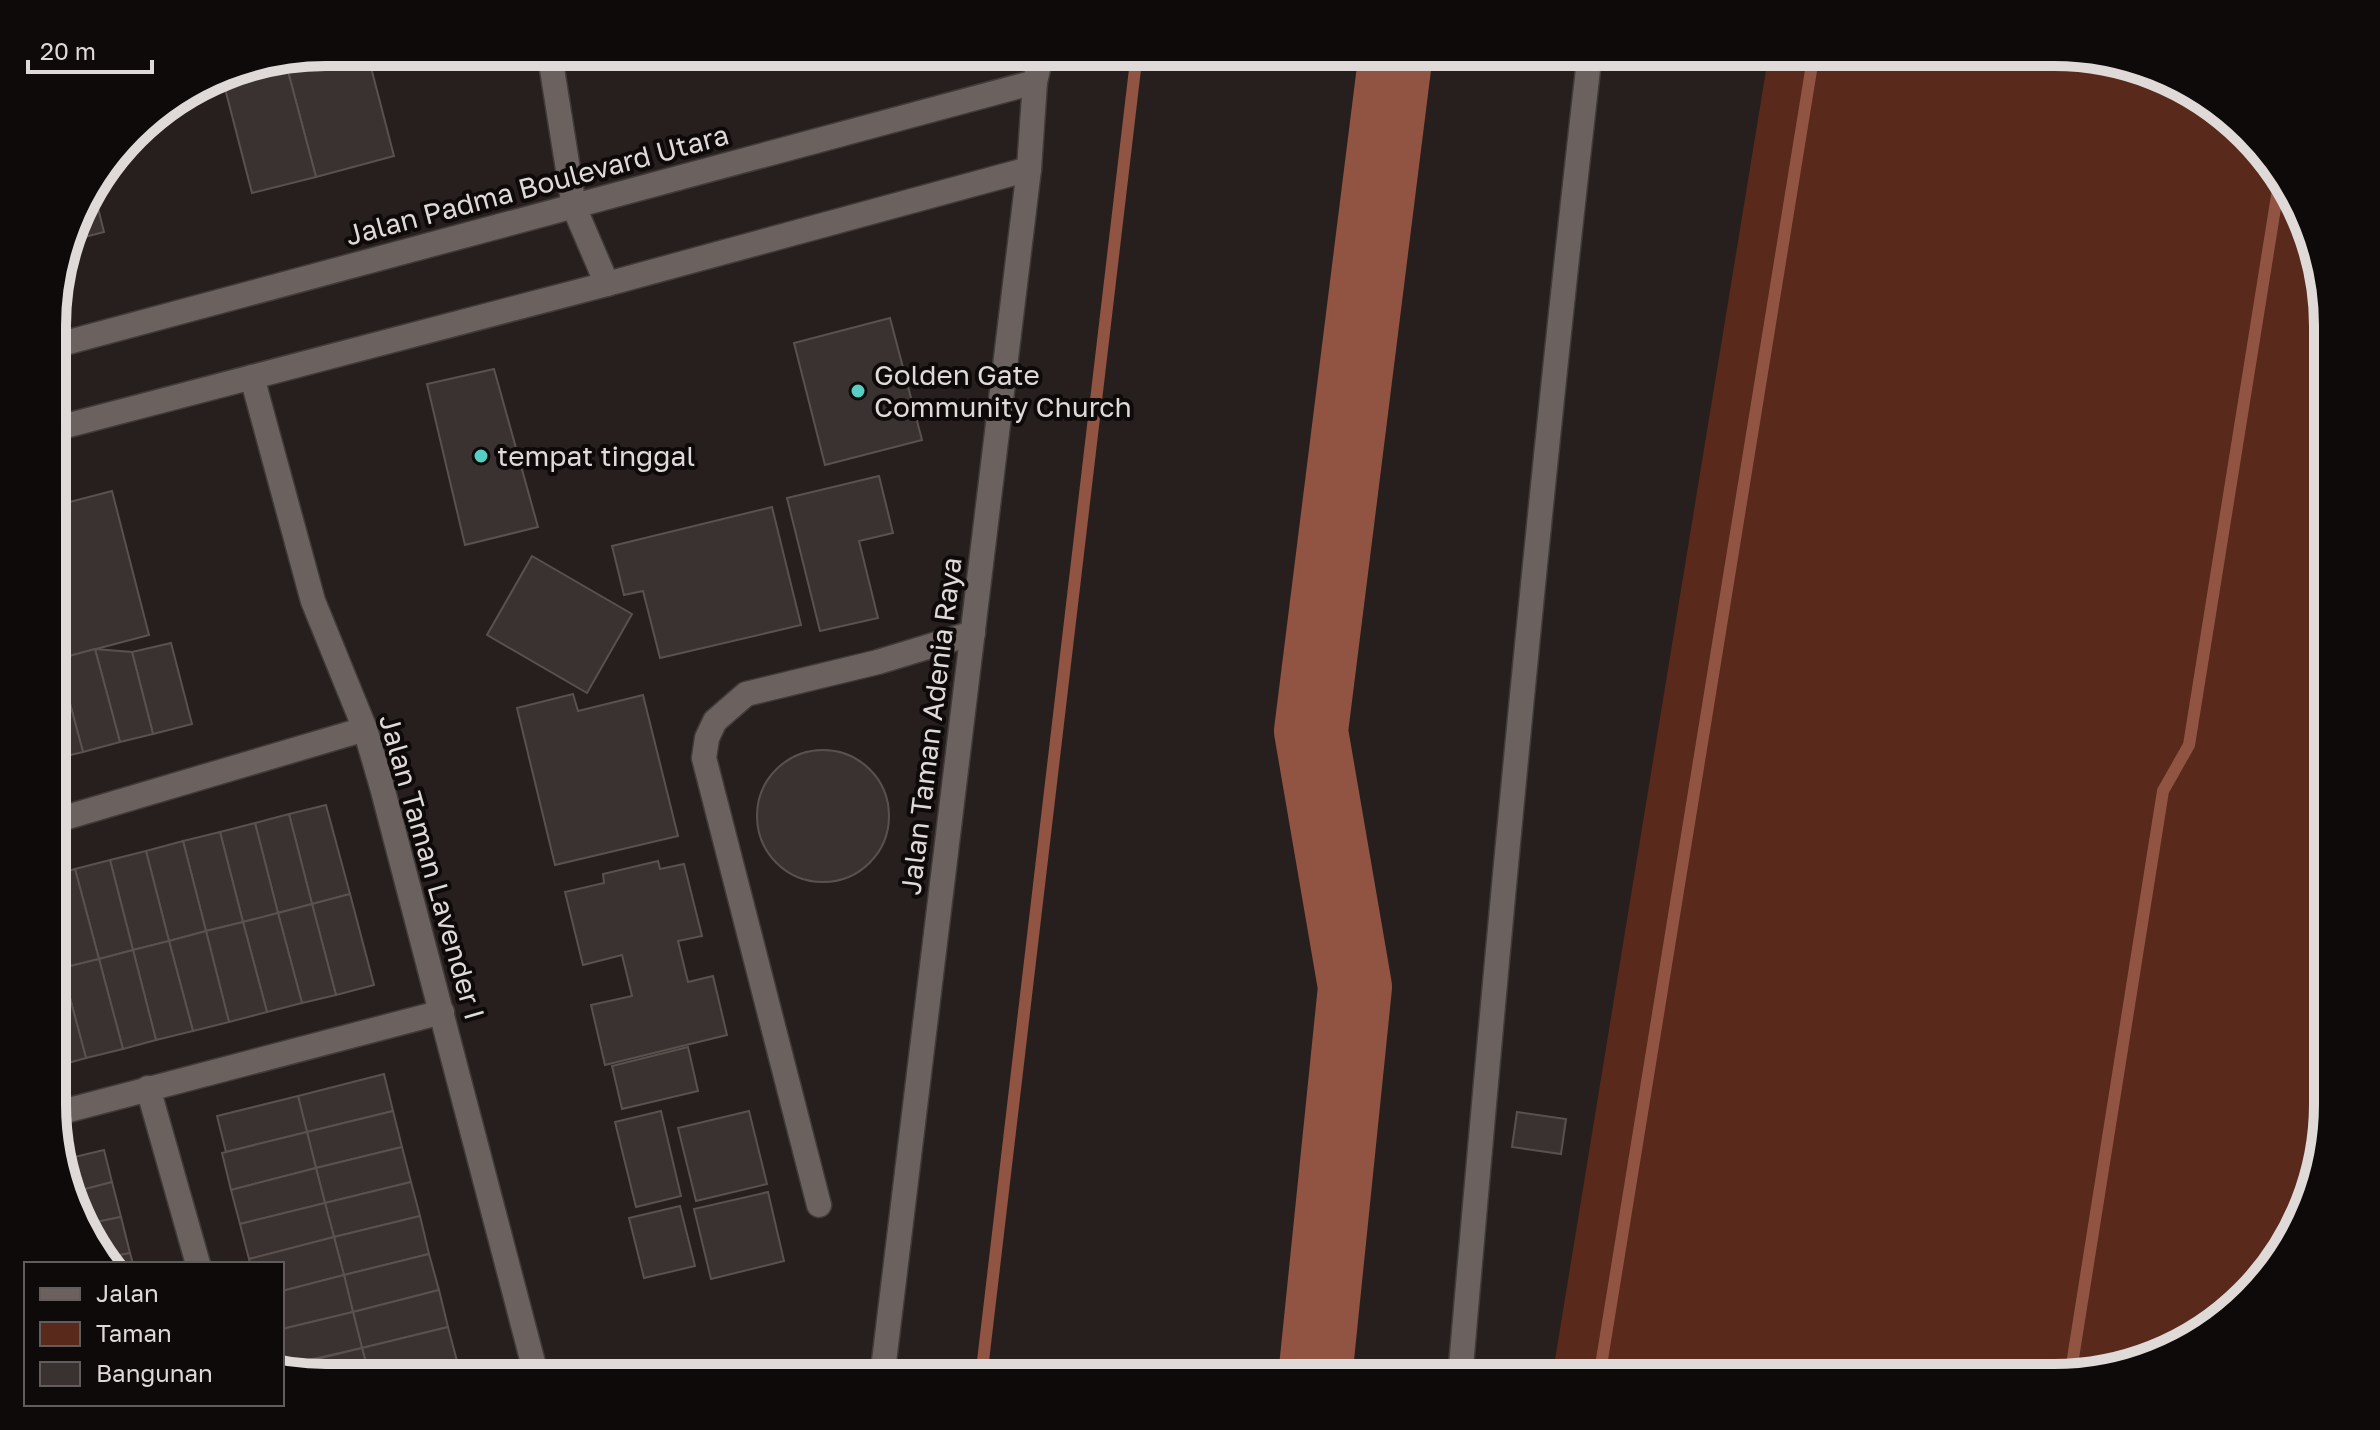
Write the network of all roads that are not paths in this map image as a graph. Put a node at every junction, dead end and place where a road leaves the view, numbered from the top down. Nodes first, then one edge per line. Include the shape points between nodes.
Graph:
1 (551, 66) edge
2 (1039, 66) edge
3 (1588, 66) edge
4 (1035, 82) junction
5 (1029, 169) junction
6 (574, 207) junction
7 (607, 284) junction
8 (66, 343) edge
9 (252, 377) junction
10 (66, 426) edge
11 (973, 633) junction
12 (365, 729) junction
13 (66, 817) edge
14 (442, 1012) junction
15 (148, 1088) junction
16 (66, 1111) edge
17 (819, 1205) dead end
18 (197, 1262) edge
19 (1461, 1363) edge
20 (533, 1364) edge
21 (884, 1364) edge

1 - 6 street
2 - 4 street, Jalan Taman Adenia Raya
3 - 19 street
4 - 5 street, Jalan Taman Adenia Raya
4 - 6 street, Jalan Padma Boulevard Utara
5 - 7 street
5 - 11 street, Jalan Taman Adenia Raya
6 - 7 street
6 - 8 street, Jalan Padma Boulevard Utara
7 - 9 street
9 - 10 street
9 - 12 street, Jalan Taman Lavender I via 313,601
11 - 17 street via 746,694 715,721 707,738 704,758
11 - 21 street, Jalan Taman Adenia Raya
12 - 13 street
12 - 14 street, Jalan Taman Lavender I
14 - 15 street
14 - 20 street, Jalan Taman Lavender I
15 - 16 street
15 - 18 street

